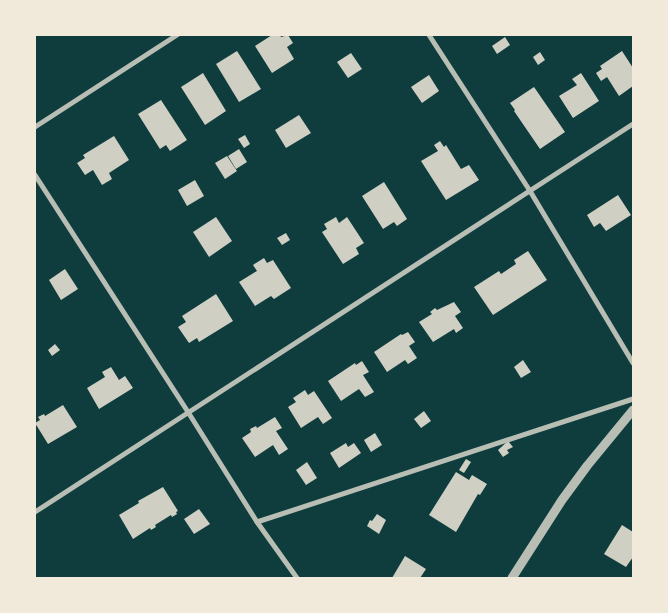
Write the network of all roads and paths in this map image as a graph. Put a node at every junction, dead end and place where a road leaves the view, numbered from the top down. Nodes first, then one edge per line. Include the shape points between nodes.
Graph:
1 (177, 35) edge
2 (429, 35) edge
3 (633, 124) edge
4 (35, 127) edge
5 (35, 175) edge
6 (530, 191) junction
7 (633, 363) edge
8 (633, 400) edge
9 (633, 410) edge
10 (188, 412) junction
11 (35, 512) edge
12 (257, 522) junction
13 (297, 578) edge
14 (512, 578) edge

1 - 4 street
2 - 6 street
3 - 6 street
5 - 10 street
6 - 7 street
6 - 10 street
8 - 12 street
9 - 14 street via 562,500
10 - 11 street
10 - 12 street
12 - 13 street

